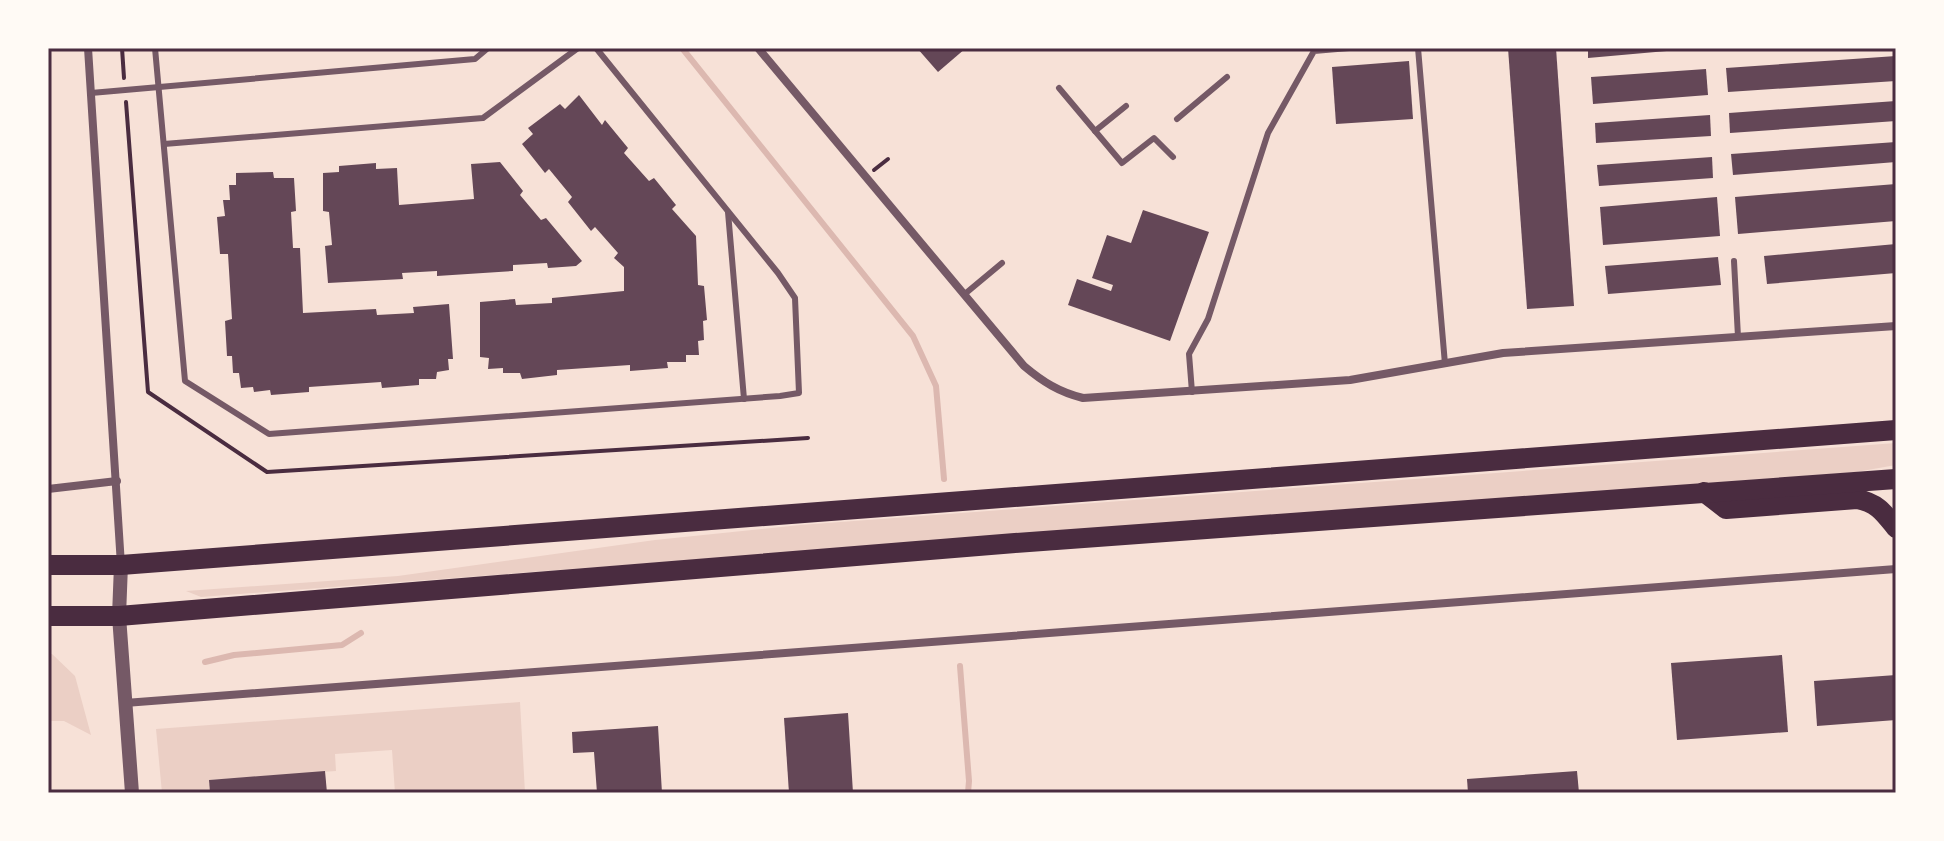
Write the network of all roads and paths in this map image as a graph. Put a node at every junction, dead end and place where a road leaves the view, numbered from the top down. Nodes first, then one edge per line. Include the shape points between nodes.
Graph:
1 (88, 48) edge
2 (122, 48) edge
3 (155, 48) edge
4 (488, 48) edge
5 (578, 48) edge
6 (596, 48) edge
7 (758, 48) edge
8 (1349, 48) edge
9 (1418, 48) edge
10 (1227, 77) dead end
11 (158, 86) junction
12 (1059, 88) dead end
13 (125, 89) junction
14 (91, 93) junction
15 (1126, 106) dead end
16 (1177, 119) dead end
17 (1095, 131) junction
18 (164, 144) junction
19 (1173, 157) dead end
20 (728, 212) junction
21 (1734, 261) dead end
22 (1002, 263) dead end
23 (966, 293) junction
24 (1896, 326) edge
25 (1738, 337) junction
26 (1445, 364) junction
27 (1192, 392) junction
28 (744, 399) junction
29 (1892, 427) edge
30 (808, 438) dead end
31 (1896, 479) edge
32 (117, 481) junction
33 (48, 489) edge
34 (1704, 492) junction
35 (1896, 528) edge
36 (48, 565) edge
37 (121, 565) junction
38 (1896, 569) edge
39 (48, 616) edge
40 (119, 616) junction
41 (125, 703) junction
42 (132, 793) edge

1 - 14 street
2 - 13 path
3 - 11 lane
4 - 11 lane via 475,59
5 - 18 lane via 483,118
6 - 20 lane
7 - 23 street
8 - 27 lane via 1314,51 1268,133 1208,319 1189,354
9 - 26 lane
10 - 16 lane
11 - 13 lane
11 - 18 lane
12 - 17 lane
13 - 14 lane
13 - 30 path via 148,392 267,472
14 - 32 street
15 - 17 lane
17 - 19 lane via 1122,163 1154,138
18 - 28 lane via 185,381 269,434
20 - 28 lane
20 - 28 lane via 795,298 799,393
21 - 25 lane
22 - 23 lane
23 - 27 street via 1024,366 1066,393 1104,398
24 - 25 street
25 - 26 street via 1503,353
26 - 27 street via 1350,380
29 - 37 highway
31 - 34 highway
32 - 33 street
32 - 37 street
34 - 35 highway via 1726,509 1857,499 1883,510
34 - 40 highway
36 - 37 highway
37 - 40 street
38 - 41 street
39 - 40 highway
40 - 41 street
41 - 42 street

